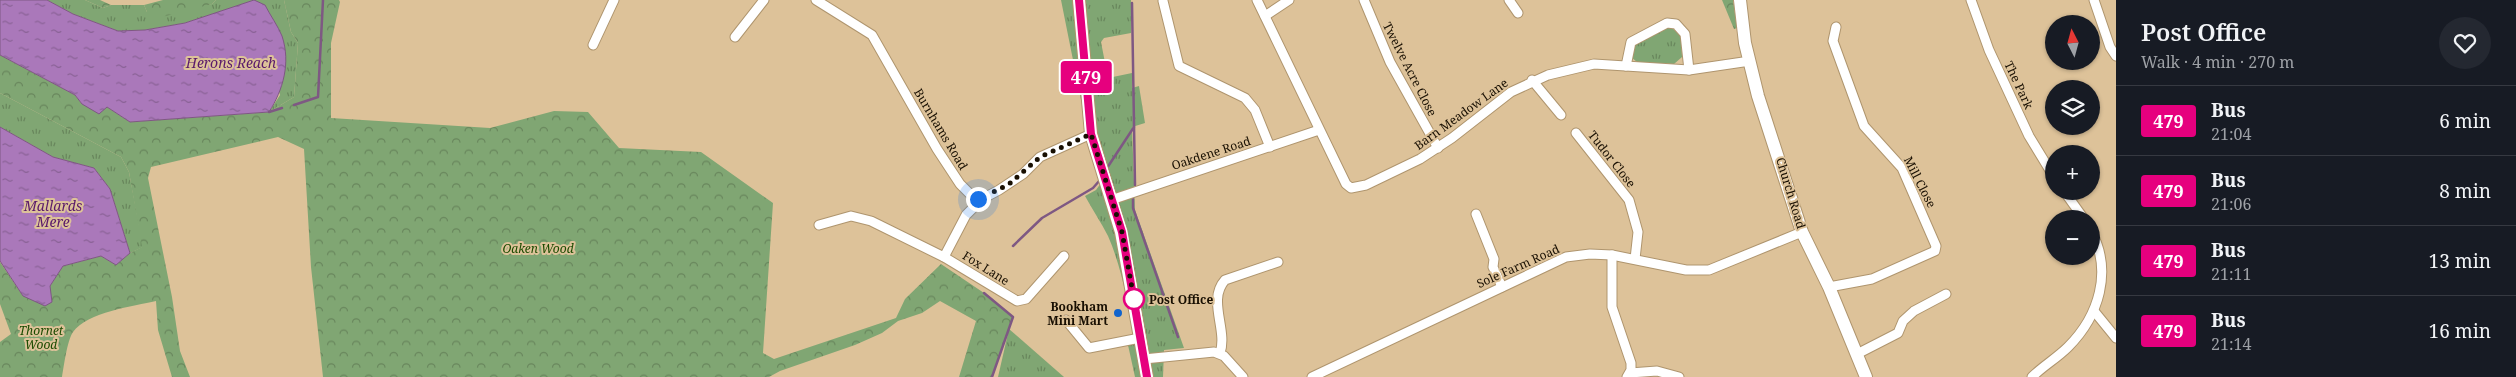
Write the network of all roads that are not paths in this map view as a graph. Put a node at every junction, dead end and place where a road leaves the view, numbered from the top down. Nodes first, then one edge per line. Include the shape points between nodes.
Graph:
1 (614, 0) edge
2 (764, 0) edge
3 (816, 0) edge
4 (1080, 0) edge
5 (1257, 0) edge
6 (1289, 0) edge
7 (1364, 0) edge
8 (1509, 0) edge
9 (1740, 0) edge
10 (1970, 0) edge
11 (2094, 0) edge
12 (1163, 1) edge
13 (1518, 13) dead end
14 (1265, 16) junction
15 (1836, 27) dead end
16 (735, 37) dead end
17 (593, 45) dead end
18 (2116, 56) edge
19 (1750, 61) junction
20 (1626, 66) junction
21 (1689, 70) junction
22 (1532, 80) junction
23 (1561, 115) dead end
24 (1319, 130) junction
25 (1576, 133) dead end
26 (1091, 134) junction
27 (1270, 147) junction
28 (1438, 148) junction
29 (2045, 163) edge
30 (982, 199) junction
31 (1111, 200) junction
32 (1476, 214) dead end
33 (819, 225) dead end
34 (1802, 232) junction
35 (1612, 255) junction
36 (2100, 255) edge
37 (1064, 256) dead end
38 (944, 257) junction
39 (1635, 259) junction
40 (1278, 262) dead end
41 (1502, 287) junction
42 (1829, 287) junction
43 (1946, 294) dead end
44 (2094, 311) junction
45 (1066, 320) dead end
46 (1140, 338) junction
47 (2116, 338) edge
48 (1220, 354) junction
49 (1857, 354) junction
50 (1144, 358) junction
51 (1629, 375) edge
52 (1147, 377) edge
53 (1243, 377) edge
54 (1312, 377) edge
55 (1679, 377) edge
56 (1866, 377) edge
57 (2032, 377) edge

1 - 17 street
2 - 16 street
3 - 30 street, Burnhams Road via 872,35 960,184 971,197
4 - 26 street
5 - 14 street
6 - 14 street
7 - 28 street, Twelve Acre Close via 1390,62
8 - 13 street
9 - 19 street, Church Road
10 - 29 street, The Park via 1989,50
11 - 18 street via 2105,36
12 - 27 street via 1179,66 1245,98 1255,110
14 - 24 street
15 - 42 street, Mill Close via 1833,41 1864,126 1902,168 1936,246 1935,251 1872,278
19 - 21 street, Barn Meadow Lane
19 - 34 street, Church Road via 1758,96
20 - 21 street, Barn Meadow Lane
20 - 21 street via 1631,42 1666,24 1676,24 1685,34
20 - 22 street, Barn Meadow Lane via 1594,64
22 - 23 street
22 - 28 street, Barn Meadow Lane via 1491,106
24 - 27 street, Oakdene Road
24 - 28 street, Barn Meadow Lane via 1351,188 1402,169
25 - 39 street, Tudor Close via 1629,200 1638,232
26 - 30 street via 1040,157 1008,185
26 - 31 street
27 - 31 street, Oakdene Road
30 - 38 street, Fox Lane via 966,215
31 - 46 street via 1122,232
32 - 41 street
33 - 38 street via 851,216 871,221
34 - 39 street, Sole Farm Road via 1709,270 1686,270
34 - 42 street, Church Road
35 - 39 street, Sole Farm Road
35 - 41 street, Sole Farm Road via 1566,257
35 - 51 street via 1612,307 1631,363
36 - 44 street via 2100,291
37 - 38 street, Fox Lane via 1026,299 1016,302
40 - 48 street via 1225,280 1220,286 1217,297 1223,344
41 - 54 street, Sole Farm Road
42 - 49 street, Church Road
43 - 49 street via 1914,311 1903,321 1898,333
44 - 47 street
44 - 57 street via 2069,345
45 - 46 street via 1089,348
46 - 50 street
48 - 50 street via 1199,352
48 - 53 street
49 - 56 street, Church Road
50 - 52 street
51 - 55 street via 1657,371

